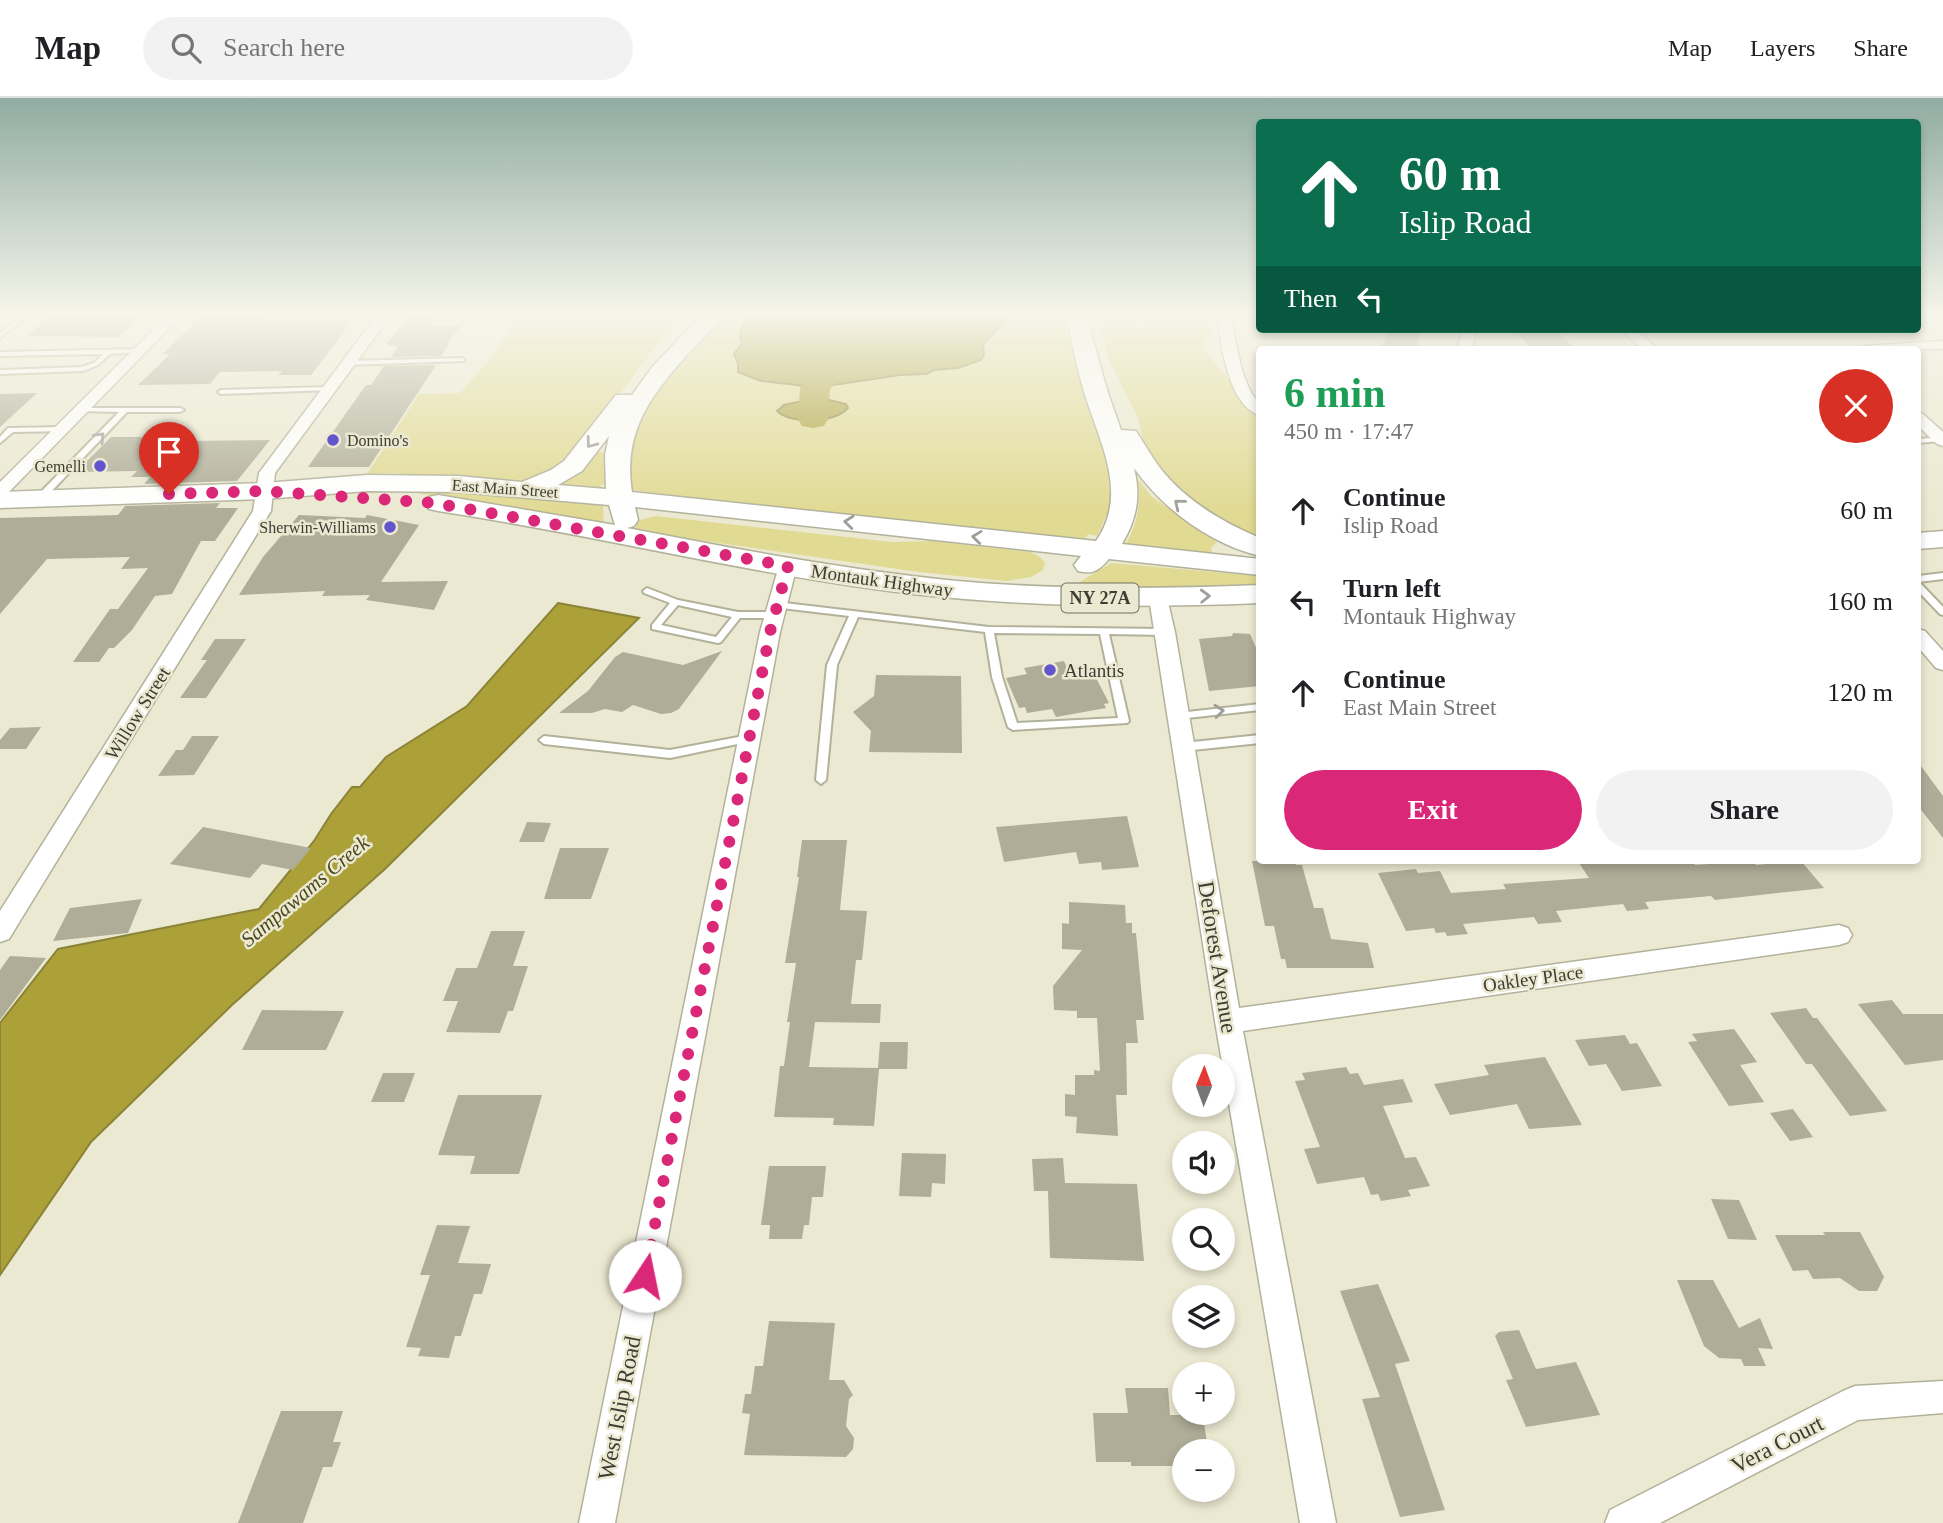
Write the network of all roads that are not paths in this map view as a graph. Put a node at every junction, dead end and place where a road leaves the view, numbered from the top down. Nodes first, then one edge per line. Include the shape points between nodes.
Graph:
1 (111, 382) edge
2 (334, 382) edge
3 (639, 382) edge
4 (656, 382) edge
5 (1094, 382) edge
6 (1100, 382) edge
7 (1239, 382) edge
8 (329, 389) junction
9 (221, 392) dead end
10 (1256, 407) edge
11 (83, 410) junction
12 (125, 410) junction
13 (180, 410) dead end
14 (1921, 420) edge
15 (64, 429) junction
16 (1942, 440) edge
17 (0, 441) edge
18 (1921, 441) edge
19 (528, 489) junction
20 (0, 491) edge
21 (264, 491) junction
22 (40, 498) junction
23 (620, 498) junction
24 (0, 500) edge
25 (466, 507) joint
26 (630, 537) junction
27 (1943, 539) edge
28 (1921, 541) edge
29 (1037, 544) junction
30 (1256, 546) edge
31 (1102, 552) junction
32 (788, 566) junction
33 (1256, 567) edge
34 (1943, 576) edge
35 (1921, 579) edge
36 (1026, 585) junction
37 (941, 589) junction
38 (1921, 589) edge
39 (647, 591) dead end
40 (1256, 594) edge
41 (1158, 598) junction
42 (676, 602) junction
43 (775, 610) junction
44 (1943, 612) edge
45 (855, 614) junction
46 (738, 615) junction
47 (989, 631) junction
48 (1104, 632) junction
49 (1166, 632) junction
50 (1256, 707) edge
51 (1178, 716) junction
52 (748, 739) junction
53 (1256, 739) edge
54 (544, 740) dead end
55 (1184, 747) junction
56 (821, 780) dead end
57 (0, 932) edge
58 (1839, 935) dead end
59 (1228, 1021) junction
60 (1941, 1396) dead end
61 (597, 1523) edge
62 (1318, 1523) edge
63 (1623, 1523) edge

1 - 11 street
2 - 8 street, Willow Street
3 -> 19 main road via 573,466
4 - 23 main road via 625,426 618,457
5 - 31 main road via 1124,468 1127,491 1123,513
30 -> 6 main road via 1202,520 1158,485 1129,441
7 - 10 street via 1247,401
8 - 9 lane
8 - 21 street, Willow Street via 267,473
11 - 12 lane
11 - 15 street
12 - 13 lane
22 -> 12 lane
14 - 16 street
15 - 17 lane via 11,430
15 - 20 street
16 - 18 lane
19 - 21 main road, East Main Street / NY 27A via 389,483
19 - 23 main road, East Main Street / NY 27A
21 - 22 main road, East Main Street / NY 27A
21 - 25 main road, East Main Street / NY 27A
21 - 57 street, Willow Street via 262,511
22 - 24 main road, East Main Street / NY 27A
23 - 26 main road
29 -> 23 main road, NY 27A
25 - 26 main road, Montauk Highway / NY 27A
26 - 32 main road, Montauk Highway / NY 27A
27 - 28 main road
29 - 31 main road, NY 27A
29 - 36 main road via 1049,558 1050,567
31 - 33 main road, NY 27A
31 - 36 main road via 1073,575
32 - 37 main road, Montauk Highway / NY 27A
32 - 43 street, West Islip Road
34 - 35 lane
36 - 37 main road
37 - 41 main road, Montauk Highway / NY 27A
38 - 44 lane
39 - 42 lane
41 -> 40 main road, Montauk Highway / NY 27A
41 - 49 street, Deforest Avenue
42 - 46 lane
42 - 46 lane via 655,627 718,640
43 - 45 lane
43 - 46 lane
43 - 52 street, West Islip Road
45 - 47 lane
45 - 56 lane via 832,665
47 - 48 lane
47 - 48 lane via 1013,727 1124,721
48 - 49 lane
49 - 51 street, Deforest Avenue
51 -> 50 lane
51 - 55 street, Deforest Avenue
52 - 54 lane via 670,754
52 - 61 street, West Islip Road
53 - 55 lane
55 - 59 street, Deforest Avenue
58 - 59 street, Oakley Place
59 - 62 street, Deforest Avenue
60 - 63 street, Vera Court via 1855,1403

